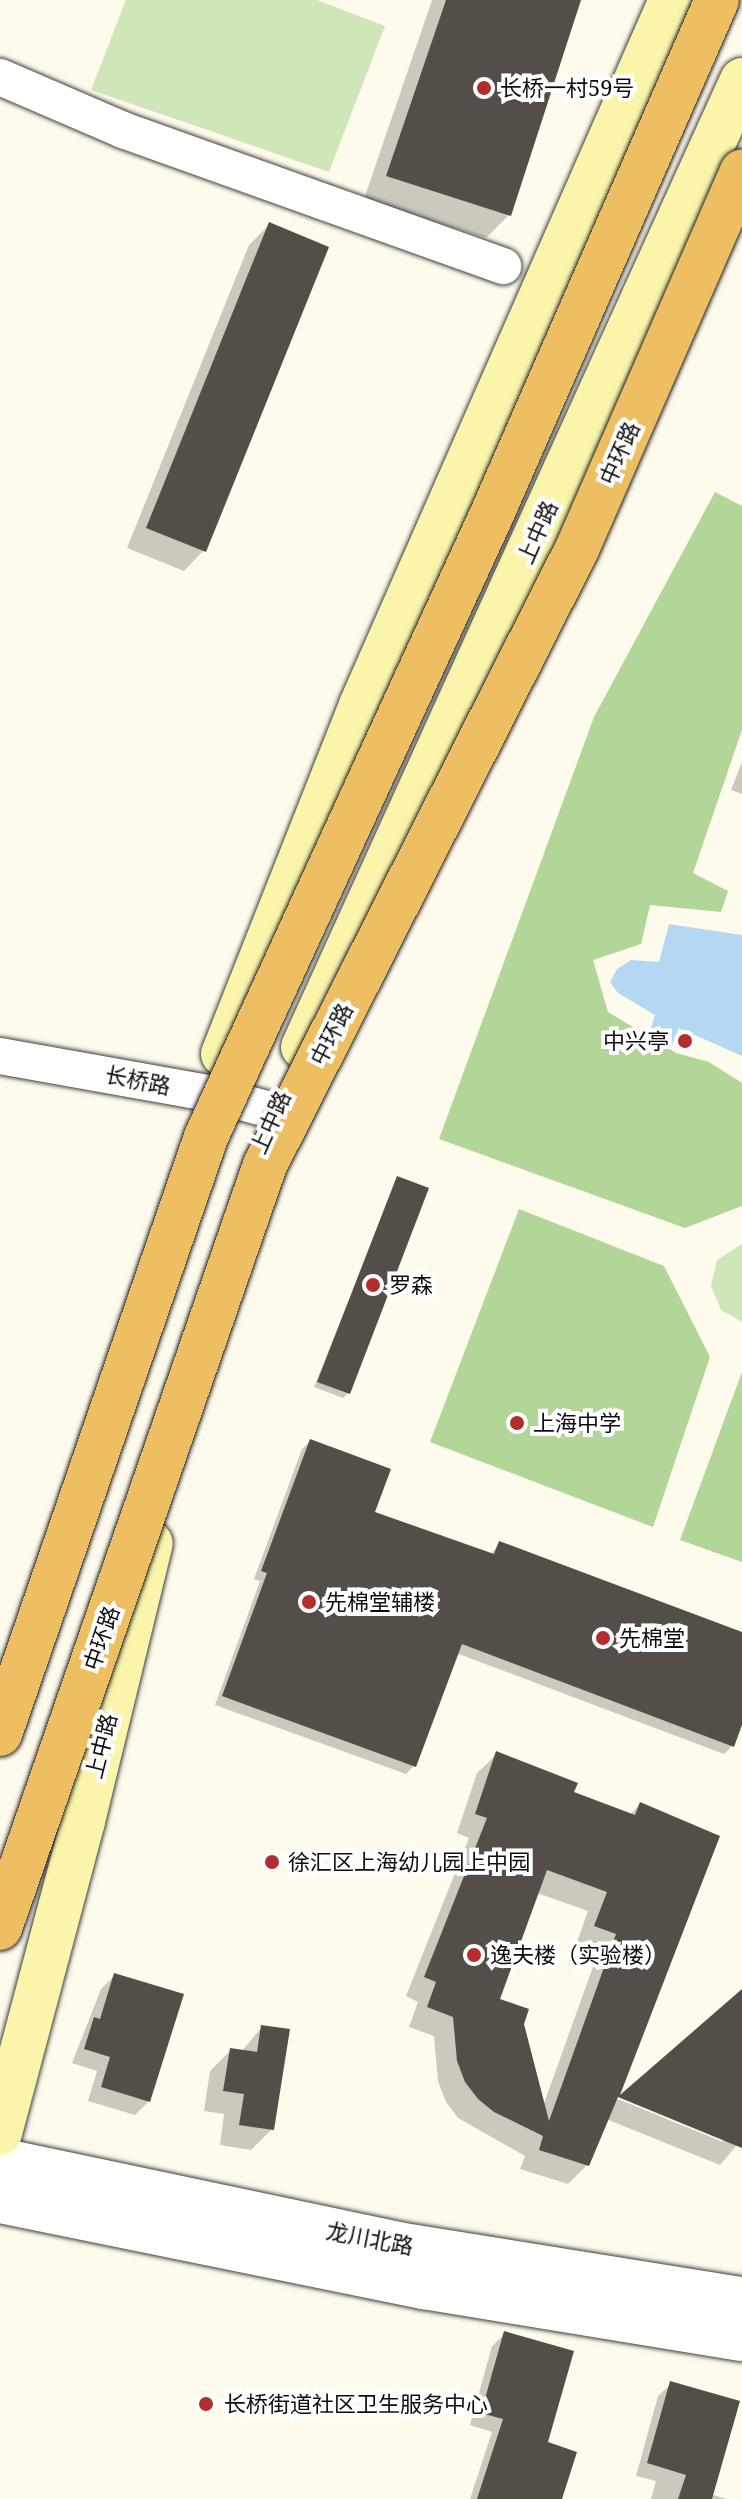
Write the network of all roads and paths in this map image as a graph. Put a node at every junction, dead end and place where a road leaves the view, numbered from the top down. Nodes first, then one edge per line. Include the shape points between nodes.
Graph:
1 (671, 0) edge
2 (717, 0) edge
3 (0, 77) edge
4 (742, 80) edge
5 (742, 172) edge
6 (503, 266) dead end
7 (0, 1056) edge
8 (208, 1093) junction
9 (274, 1111) junction
10 (0, 1669) edge
11 (0, 1734) edge
12 (0, 1928) edge
13 (0, 2133) edge
14 (0, 2160) edge
15 (0, 2201) edge
16 (742, 2299) edge
17 (742, 2339) edge

1 - 8 main road via 361,705
2 - 11 highway, bridge via 492,514 206,1137
3 - 6 street via 123,130
4 - 9 main road, 上中路
5 - 12 highway, 中环路, bridge via 577,549 265,1165
7 - 8 street, 长桥路
8 - 9 street, 长桥路
8 - 10 main road
9 - 13 main road, 上中路 via 233,1205 83,1821
14 - 16 street, 龙川北路 via 397,2244
15 - 17 street, 龙川北路 via 424,2287

